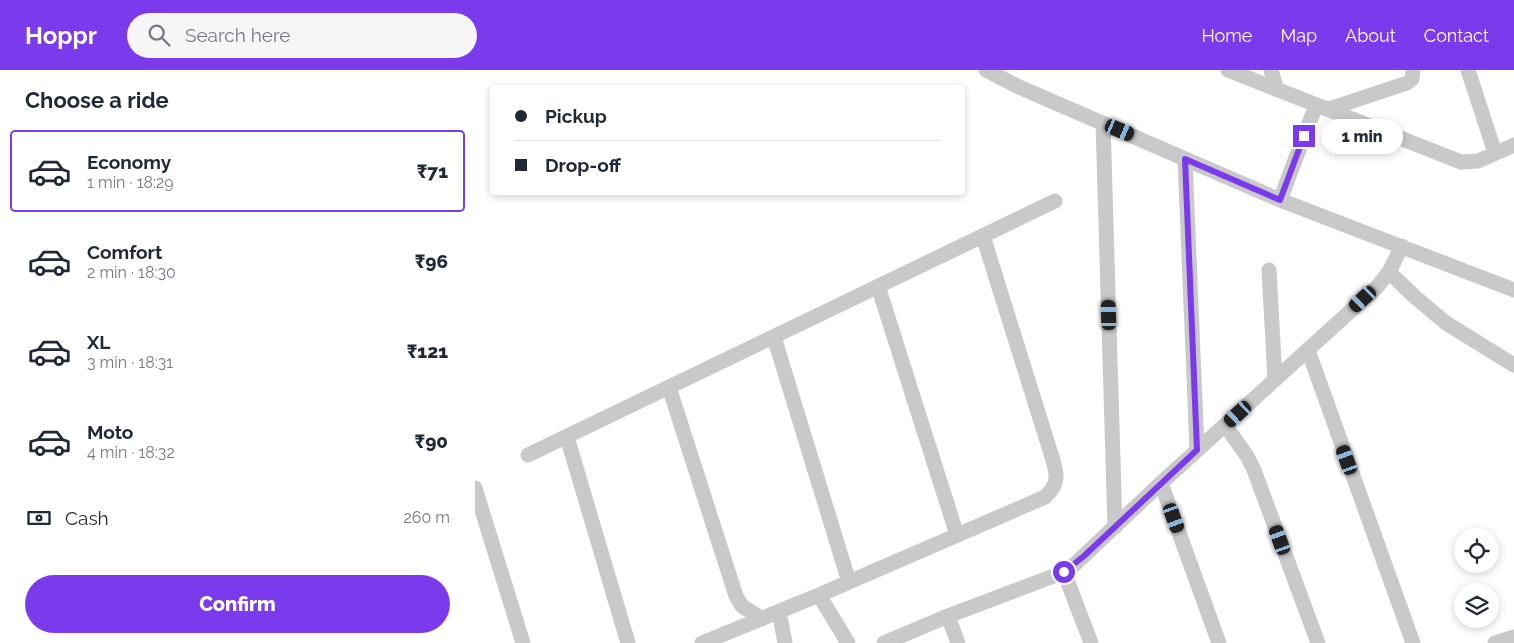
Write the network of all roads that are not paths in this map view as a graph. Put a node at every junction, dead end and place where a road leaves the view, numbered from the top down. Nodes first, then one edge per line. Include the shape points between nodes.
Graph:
1 (986, 70) edge
2 (1228, 70) edge
3 (1271, 70) edge
4 (1413, 70) edge
5 (1468, 70) edge
6 (1277, 90) junction
7 (1322, 107) junction
8 (1103, 124) junction
9 (1514, 145) edge
10 (1495, 153) junction
11 (1185, 159) junction
12 (1280, 200) junction
13 (1055, 202) dead end
14 (983, 236) junction
15 (1402, 246) junction
16 (1269, 270) dead end
17 (1389, 272) junction
18 (878, 286) junction
19 (1514, 290) edge
20 (774, 337) junction
21 (1308, 350) junction
22 (1514, 365) edge
23 (1275, 380) junction
24 (669, 388) junction
25 (1225, 425) junction
26 (567, 437) junction
27 (1197, 450) junction
28 (528, 456) dead end
29 (1161, 482) junction
30 (475, 488) edge
31 (1115, 527) junction
32 (957, 536) junction
33 (1064, 572) junction
34 (849, 582) junction
35 (819, 595) junction
36 (779, 611) junction
37 (948, 616) junction
38 (762, 619) junction
39 (1514, 637) edge
40 (523, 643) edge
41 (628, 643) edge
42 (702, 643) edge
43 (785, 643) edge
44 (848, 643) edge
45 (884, 643) edge
46 (958, 643) edge
47 (1091, 643) edge
48 (1219, 643) edge
49 (1318, 643) edge
50 (1413, 643) edge
51 (1495, 643) edge

1 - 8 street
2 - 6 street
3 - 6 street
4 - 7 street via 1412,79 1407,83
5 - 10 street
6 - 7 street
7 - 10 street via 1461,162 1478,161
7 - 12 street
8 - 11 street
8 - 31 street
9 - 10 street
11 - 12 street
11 - 27 street
12 - 15 street
13 - 14 street
14 - 18 street
14 - 32 street via 1057,475 1052,491 1045,497
15 - 17 street
15 - 19 street
16 - 23 street
17 - 21 street
17 - 22 street via 1446,324
18 - 20 street
18 - 32 street
20 - 24 street
20 - 34 street
21 - 23 street
21 - 50 street
23 - 25 street
24 - 26 street
24 - 38 street via 736,596 742,606
25 - 27 street
25 - 49 street via 1254,470
26 - 28 street
26 - 41 street
27 - 29 street
29 - 31 street
29 - 48 street
30 - 40 street
31 - 33 street
32 - 34 street
33 - 37 street
33 - 47 street
34 - 35 street
35 - 36 street
35 - 44 street
36 - 38 street
36 - 43 street
37 - 45 street
37 - 46 street
38 - 42 street
39 - 51 street

